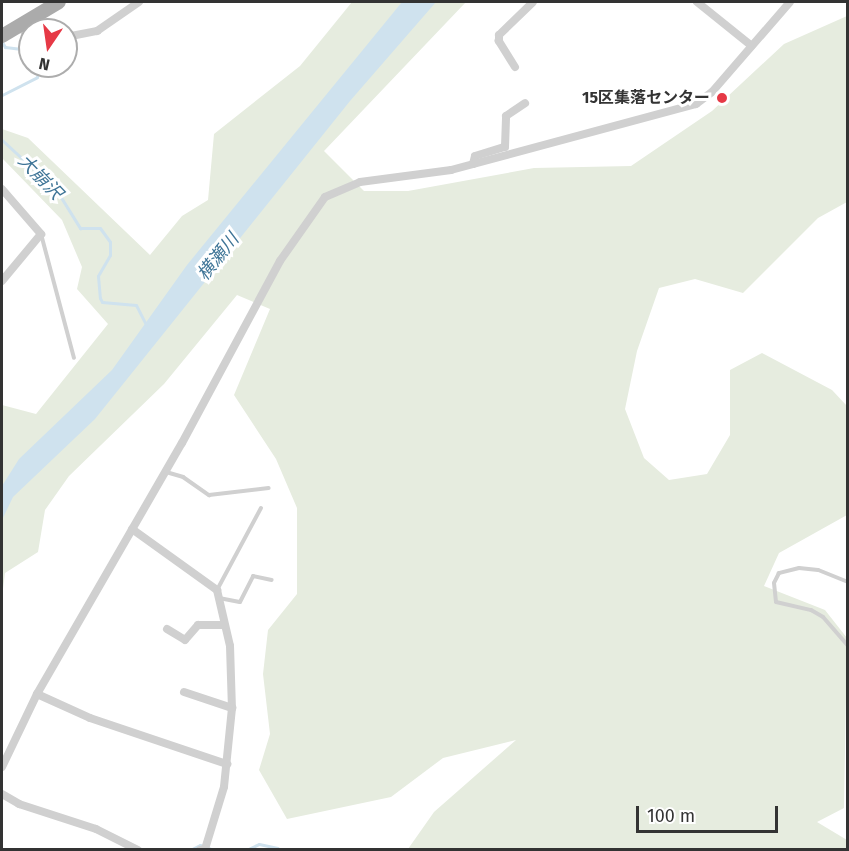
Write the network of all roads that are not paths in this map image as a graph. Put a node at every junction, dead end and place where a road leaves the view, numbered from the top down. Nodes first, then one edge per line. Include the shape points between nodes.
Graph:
1 (55, 2) edge
2 (139, 2) edge
3 (533, 2) edge
4 (698, 2) edge
5 (790, 2) edge
6 (9, 32) edge
7 (78, 35) edge
8 (752, 46) junction
9 (515, 67) dead end
10 (525, 103) dead end
11 (473, 164) junction
12 (2, 189) edge
13 (42, 234) junction
14 (2, 281) edge
15 (74, 358) dead end
16 (166, 472) junction
17 (269, 488) dead end
18 (261, 508) dead end
19 (132, 529) junction
20 (272, 580) dead end
21 (848, 582) edge
22 (218, 594) junction
23 (224, 625) junction
24 (167, 629) dead end
25 (848, 646) edge
26 (184, 692) dead end
27 (37, 694) junction
28 (232, 708) junction
29 (227, 764) junction
30 (2, 767) edge
31 (2, 794) edge
32 (138, 849) edge
33 (200, 849) edge

1 - 6 main road
2 - 7 street via 97,31
3 - 9 street via 499,34 499,41
4 - 8 street
5 - 8 street
8 - 11 street via 712,92 696,104
10 - 11 street via 506,116 505,147 475,156
11 - 16 street via 360,182 325,196 290,242
12 - 13 street
13 - 14 street
13 - 15 lane
16 - 17 lane via 183,477 209,495
16 - 19 street
18 - 22 lane
19 - 22 street
19 - 27 street
20 - 22 lane via 253,576 240,602
21 - 25 lane via 818,570 799,568 779,573 774,583 776,602 811,610 823,617
22 - 23 street
23 - 24 street via 198,625 185,640
23 - 28 street via 230,646
26 - 28 street
27 - 29 street via 90,718
27 - 30 street
28 - 29 street
29 - 33 street via 206,849
31 - 32 street

